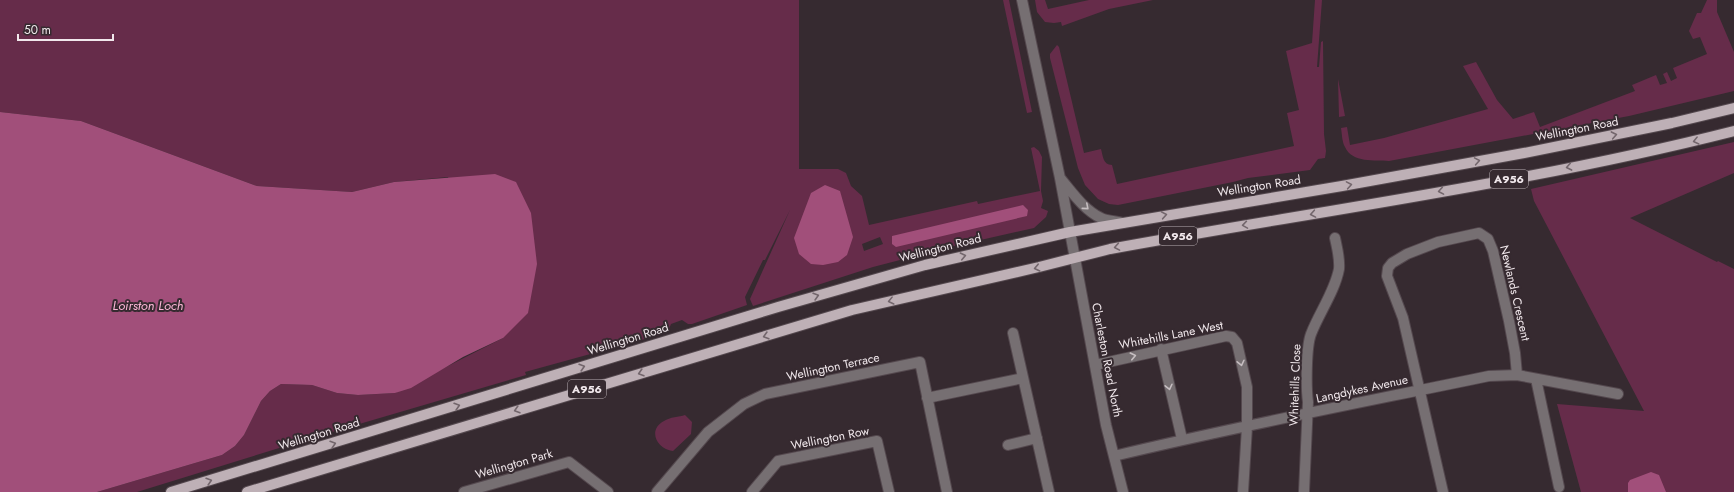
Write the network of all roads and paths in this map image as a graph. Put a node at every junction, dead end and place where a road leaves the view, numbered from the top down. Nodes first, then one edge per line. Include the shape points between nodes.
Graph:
1 (1022, 0) edge
2 (1734, 108) edge
3 (1734, 131) edge
4 (1060, 178) junction
5 (1122, 223) junction
6 (1070, 232) junction
7 (1335, 238) dead end
8 (1074, 258) junction
9 (1013, 333) dead end
10 (1161, 349) junction
11 (1095, 365) junction
12 (1517, 375) junction
13 (1023, 378) junction
14 (1536, 379) junction
15 (1420, 390) junction
16 (1618, 394) dead end
17 (927, 398) junction
18 (1307, 413) junction
19 (1247, 427) junction
20 (1037, 438) junction
21 (1182, 439) junction
22 (1008, 445) dead end
23 (1114, 456) junction
24 (1559, 487) dead end
25 (171, 492) edge
26 (250, 492) edge
27 (464, 492) edge
28 (608, 492) edge
29 (657, 492) edge
30 (752, 492) edge
31 (890, 492) edge
32 (947, 492) edge
33 (1049, 492) edge
34 (1123, 492) edge
35 (1243, 492) edge
36 (1304, 492) edge
37 (1443, 492) edge

1 - 4 street, Charleston Road North
5 -> 2 main road, Wellington Road / A956 via 1524,153
3 -> 8 main road, A956 via 1666,148 1552,171 1186,235
4 -> 5 street via 1092,212 1102,218
4 - 6 street, Charleston Road North
5 - 6 main road, Wellington Road / A956
6 - 8 street, Charleston Road North
25 -> 6 main road, Wellington Road / A956 via 876,278
7 - 18 street, Whitehills Close via 1339,257 1337,278 1310,336
8 - 11 street, Charleston Road North
8 -> 26 main road, A956 via 852,310
9 - 13 street
11 -> 10 street, Whitehills Lane West
10 -> 19 street, Whitehills Lane West via 1232,337 1237,343 1247,387
10 -> 21 street
11 - 23 street, Charleston Road North
12 - 14 street, Langdykes Avenue
12 - 15 street, Langdykes Avenue via 1489,376
12 - 15 street, Newlands Crescent via 1510,327 1493,251 1488,239 1479,233 1470,234 1424,246 1392,263 1388,268 1387,276 1403,318
13 - 17 street
13 - 20 street
14 - 16 street, Langdykes Avenue
14 - 24 street
15 - 18 street, Langdykes Avenue
15 - 37 street
17 - 29 street, Wellington Terrace via 920,362 765,394 744,404 708,432
17 - 32 street, Wellington Terrace
18 - 19 street, Langdykes Avenue
18 - 36 street, Whitehills Close
19 - 21 street, Langdykes Avenue
19 - 35 street
20 - 22 street
20 - 33 street
21 - 23 street, Langdykes Avenue
23 - 34 street, Charleston Road North
27 - 28 street, Wellington Park via 569,462
30 - 31 street, Wellington Row via 778,461 877,441

